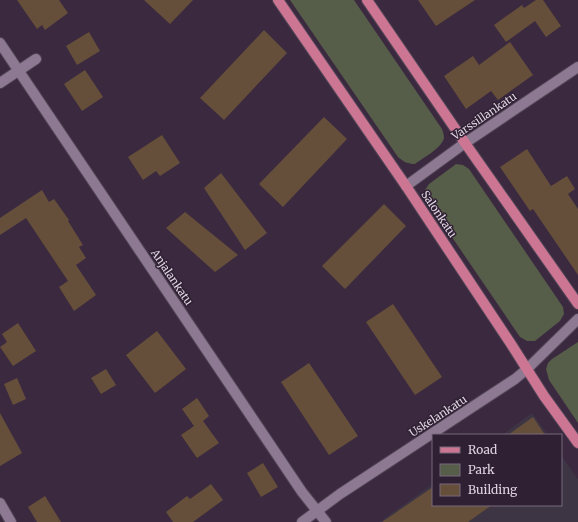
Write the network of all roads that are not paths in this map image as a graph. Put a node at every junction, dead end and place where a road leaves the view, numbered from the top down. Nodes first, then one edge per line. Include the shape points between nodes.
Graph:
1 (278, 0) edge
2 (367, 0) edge
3 (0, 43) edge
4 (36, 59) dead end
5 (578, 67) edge
6 (19, 71) junction
7 (0, 83) edge
8 (465, 143) junction
9 (406, 186) junction
10 (578, 304) edge
11 (578, 319) edge
12 (527, 369) junction
13 (578, 443) edge
14 (0, 503) edge
15 (318, 511) junction
16 (11, 522) edge
17 (302, 522) edge
18 (326, 522) edge

1 - 9 main road, Salonkatu
2 - 8 main road
3 - 6 street, Anjalankatu
4 - 6 street
5 - 8 street, Varssillankatu
6 - 7 street
6 - 15 street, Anjalankatu via 302,492
8 - 9 street, Varssillankatu
8 - 10 main road
9 - 12 main road, Salonkatu
11 - 12 street, Uskelankatu
12 - 13 main road, Salonkatu
12 - 15 street, Uskelankatu
14 - 16 street
15 - 17 street, Uskelankatu
15 - 18 street, Anjalankatu

